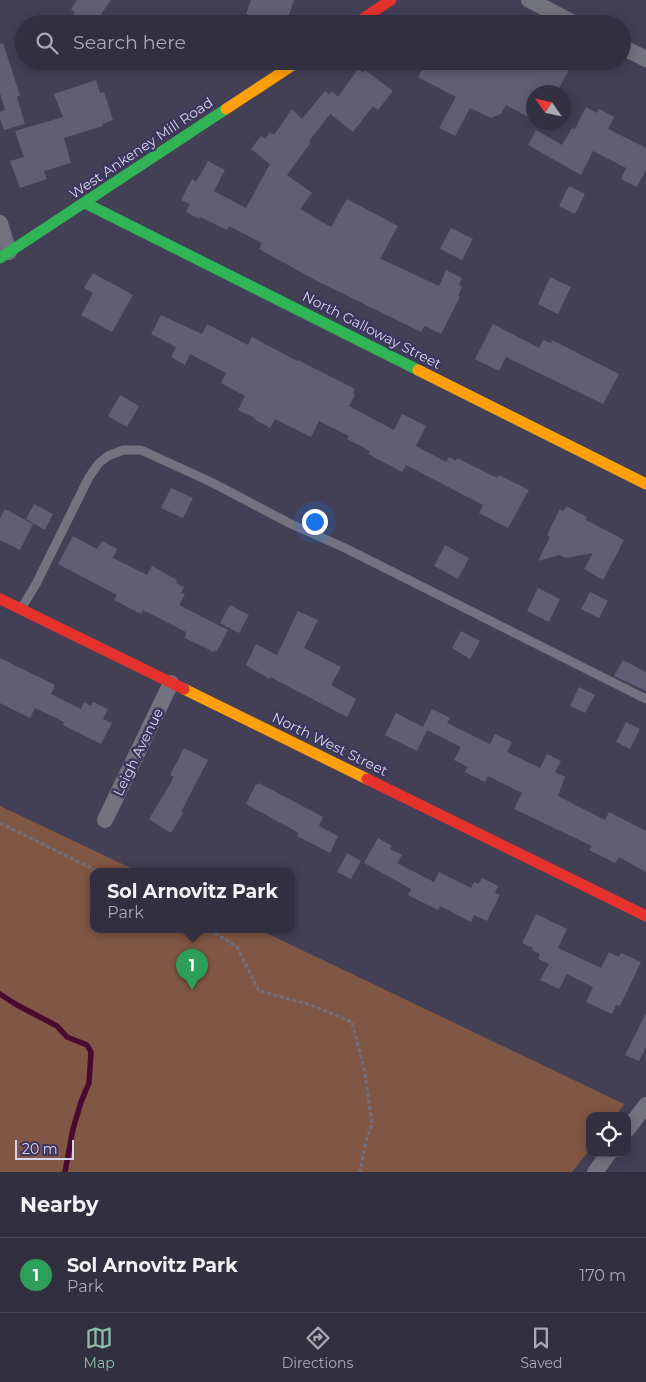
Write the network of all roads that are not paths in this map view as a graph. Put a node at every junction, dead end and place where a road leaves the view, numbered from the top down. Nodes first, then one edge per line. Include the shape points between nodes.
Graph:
1 (391, 0) edge
2 (529, 0) edge
3 (368, 15) edge
4 (558, 15) edge
5 (631, 52) edge
6 (646, 59) edge
7 (284, 70) edge
8 (85, 203) junction
9 (0, 223) edge
10 (5, 256) edge
11 (646, 484) edge
12 (0, 599) edge
13 (21, 610) junction
14 (171, 683) junction
15 (646, 699) edge
16 (105, 820) dead end
17 (646, 916) edge
18 (646, 1105) edge
19 (631, 1125) edge
20 (606, 1157) edge
21 (595, 1172) edge

1 - 3 street
2 - 4 street
5 - 6 street
7 - 8 street, West Ankeney Mill Road
8 - 10 street, West Ankeney Mill Road
8 - 11 street, North Galloway Street
9 - 10 street
12 - 13 street, North West Street
13 - 14 street, North West Street
13 - 15 lane via 99,463 123,450 141,450
14 - 16 street, Leigh Avenue
14 - 17 street, North West Street
18 - 19 street
20 - 21 street

